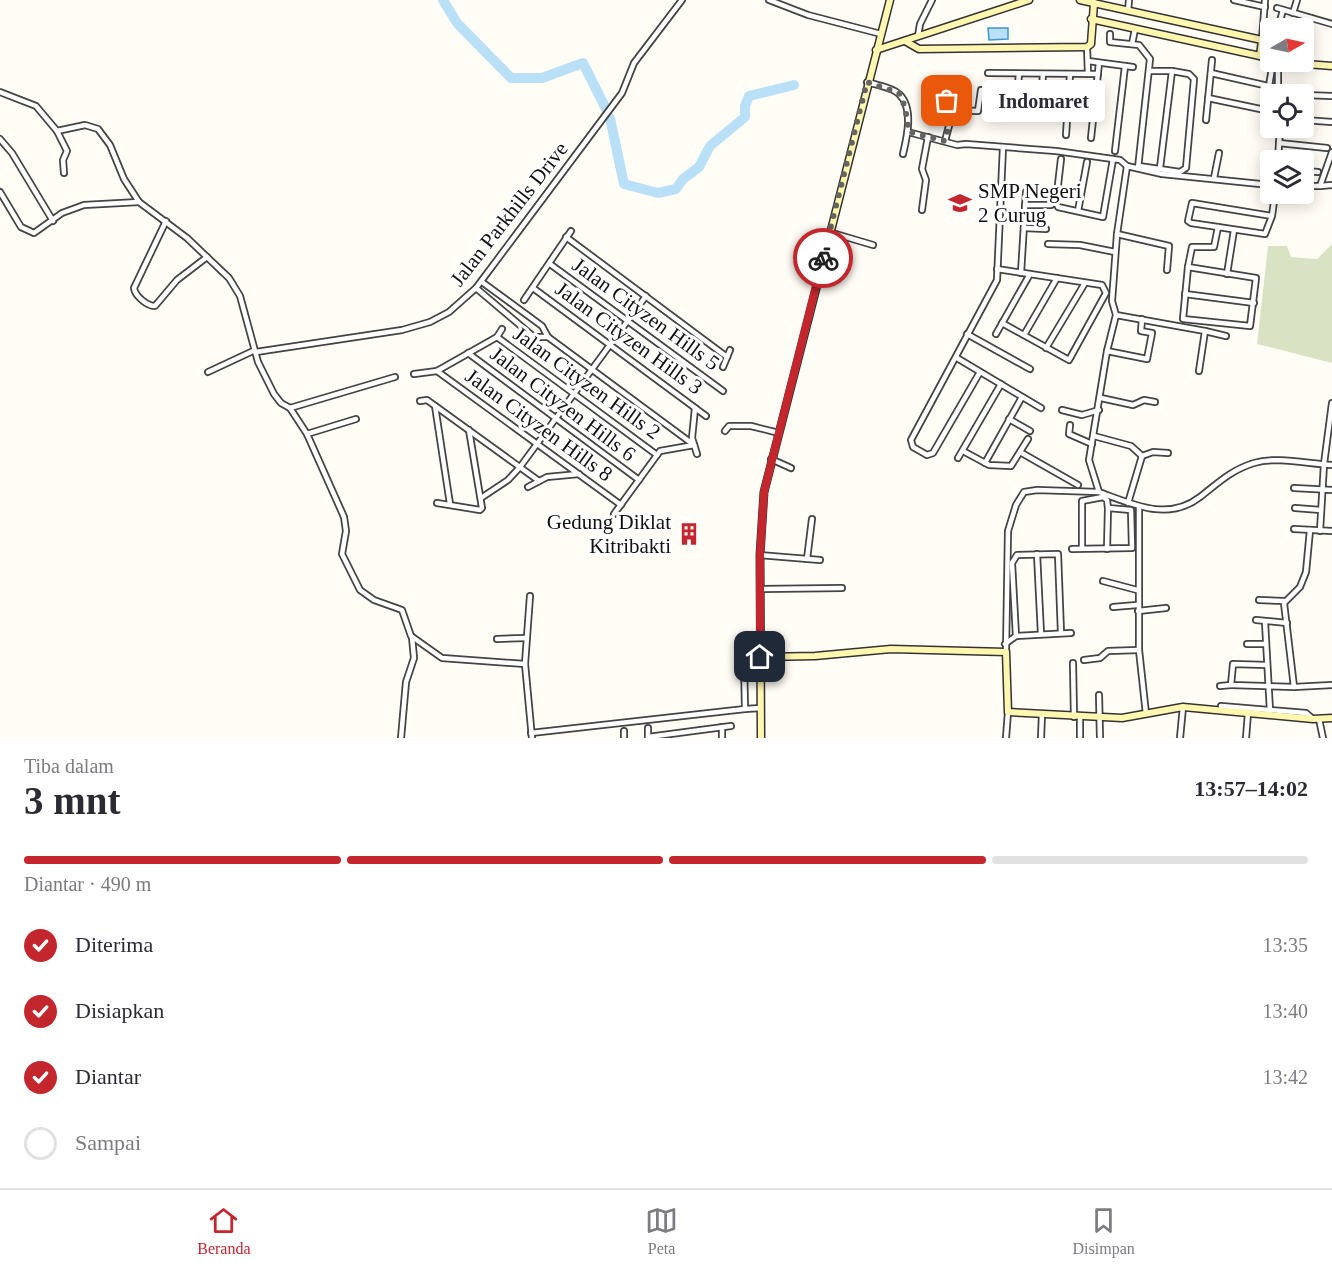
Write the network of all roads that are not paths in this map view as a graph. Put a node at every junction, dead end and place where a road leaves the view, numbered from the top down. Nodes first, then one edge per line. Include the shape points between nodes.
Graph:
1 (682, 0) edge
2 (769, 0) edge
3 (890, 0) edge
4 (932, 0) edge
5 (1029, 0) edge
6 (1080, 0) edge
7 (1129, 0) edge
8 (1236, 0) edge
9 (1265, 0) edge
10 (1297, 0) edge
11 (1094, 4) junction
12 (1265, 7) junction
13 (1277, 8) dead end
14 (1283, 10) junction
15 (1128, 11) junction
16 (1293, 13) junction
17 (1092, 17) junction
18 (1264, 18) edge
19 (1281, 18) edge
20 (1311, 18) edge
21 (1314, 19) edge
22 (1332, 24) edge
23 (1135, 28) junction
24 (881, 34) junction
25 (1110, 34) dead end
26 (918, 36) junction
27 (905, 41) junction
28 (1110, 42) junction
29 (1260, 42) edge
30 (1132, 44) junction
31 (1087, 47) junction
32 (876, 50) junction
33 (1109, 50) dead end
34 (1260, 54) edge
35 (1212, 60) dead end
36 (1088, 61) junction
37 (1099, 63) junction
38 (1314, 65) edge
39 (1125, 66) junction
40 (1332, 66) edge
41 (1133, 68) dead end
42 (1150, 71) junction
43 (1172, 71) junction
44 (988, 73) dead end
45 (1211, 73) junction
46 (1019, 74) junction
47 (1043, 74) junction
48 (1070, 74) junction
49 (1088, 74) junction
50 (1098, 74) junction
51 (867, 82) junction
52 (1260, 87) edge
53 (981, 90) dead end
54 (0, 92) edge
55 (1314, 95) edge
56 (1332, 96) edge
57 (1208, 98) junction
58 (947, 101) dead end
59 (950, 110) junction
60 (1260, 110) edge
61 (1206, 120) dead end
62 (1314, 121) edge
63 (1332, 122) edge
64 (57, 131) junction
65 (909, 132) junction
66 (1066, 135) dead end
67 (927, 137) junction
68 (1090, 138) dead end
69 (1279, 138) edge
70 (0, 139) edge
71 (945, 141) junction
72 (1279, 143) junction
73 (1003, 147) junction
74 (1327, 148) dead end
75 (1279, 150) edge
76 (1115, 151) dead end
77 (1332, 152) edge
78 (1218, 153) dead end
79 (903, 154) dead end
80 (1061, 159) dead end
81 (1113, 159) junction
82 (1087, 162) dead end
83 (1127, 166) junction
84 (1138, 167) junction
85 (1160, 168) junction
86 (1314, 172) edge
87 (1318, 172) dead end
88 (64, 173) dead end
89 (1214, 178) junction
90 (1260, 184) edge
91 (1332, 185) edge
92 (1314, 186) edge
93 (1320, 186) junction
94 (0, 192) edge
95 (1026, 192) dead end
96 (139, 202) junction
97 (1274, 204) edge
98 (1025, 205) junction
99 (1050, 206) dead end
100 (922, 210) dead end
101 (1078, 211) junction
102 (1272, 216) junction
103 (166, 220) junction
104 (53, 221) junction
105 (1218, 227) junction
106 (1024, 228) junction
107 (1046, 229) dead end
108 (1234, 230) junction
109 (571, 231) dead end
110 (829, 232) junction
111 (1117, 234) junction
112 (566, 237) junction
113 (1048, 244) dead end
114 (873, 245) dead end
115 (1116, 252) junction
116 (207, 257) junction
117 (550, 264) junction
118 (1188, 267) junction
119 (997, 269) junction
120 (1167, 270) dead end
121 (1021, 273) junction
122 (1030, 274) junction
123 (1227, 274) junction
124 (1057, 278) junction
125 (482, 282) junction
126 (1085, 283) junction
127 (476, 288) junction
128 (533, 288) junction
129 (1185, 294) junction
130 (646, 296) junction
131 (524, 300) dead end
132 (1254, 303) junction
133 (1116, 315) junction
134 (1142, 319) junction
135 (628, 321) junction
136 (1002, 323) junction
137 (502, 329) dead end
138 (1205, 331) junction
139 (967, 334) junction
140 (996, 334) dead end
141 (1024, 335) junction
142 (1226, 336) dead end
143 (496, 337) junction
144 (548, 337) junction
145 (610, 345) junction
146 (1046, 348) junction
147 (730, 350) dead end
148 (255, 351) junction
149 (1107, 351) junction
150 (468, 353) junction
151 (727, 357) junction
152 (957, 358) junction
153 (723, 368) dead end
154 (592, 369) junction
155 (1030, 369) dead end
156 (1199, 370) dead end
157 (437, 371) junction
158 (208, 372) dead end
159 (980, 372) junction
160 (414, 374) dead end
161 (395, 377) dead end
162 (1001, 384) junction
163 (723, 391) dead end
164 (574, 394) junction
165 (1022, 397) junction
166 (1101, 398) junction
167 (420, 401) dead end
168 (1155, 402) dead end
169 (1332, 403) edge
170 (435, 405) junction
171 (290, 408) junction
172 (695, 408) junction
173 (1041, 408) dead end
174 (1062, 410) dead end
175 (1099, 410) junction
176 (706, 416) dead end
177 (556, 418) junction
178 (356, 419) dead end
179 (1009, 419) junction
180 (1331, 420) edge
181 (1070, 425) dead end
182 (469, 430) junction
183 (725, 431) dead end
184 (1030, 431) dead end
185 (779, 433) junction
186 (307, 434) junction
187 (1094, 436) junction
188 (1028, 439) dead end
189 (1330, 442) edge
190 (537, 444) junction
191 (1092, 444) junction
192 (694, 445) junction
193 (963, 451) junction
194 (1020, 452) junction
195 (1168, 453) dead end
196 (697, 454) dead end
197 (657, 455) junction
198 (1142, 456) junction
199 (958, 458) dead end
200 (771, 459) junction
201 (985, 463) junction
202 (1324, 464) junction
203 (1332, 465) edge
204 (520, 467) junction
205 (791, 468) dead end
206 (579, 474) junction
207 (639, 480) junction
208 (539, 481) junction
209 (1077, 485) dead end
210 (528, 487) dead end
211 (1294, 488) dead end
212 (1322, 489) junction
213 (1332, 490) edge
214 (1099, 492) junction
215 (481, 498) junction
216 (437, 503) dead end
217 (1128, 503) junction
218 (450, 504) junction
219 (621, 505) junction
220 (1108, 508) junction
221 (1135, 508) junction
222 (1295, 508) dead end
223 (1321, 510) junction
224 (614, 514) dead end
225 (812, 519) dead end
226 (1294, 529) dead end
227 (1310, 530) junction
228 (1320, 531) junction
229 (1332, 531) edge
230 (1072, 549) dead end
231 (1082, 549) junction
232 (1107, 549) junction
233 (1037, 554) junction
234 (760, 555) junction
235 (807, 559) junction
236 (820, 560) dead end
237 (1103, 581) dead end
238 (842, 588) dead end
239 (760, 589) junction
240 (1137, 590) junction
241 (530, 596) dead end
242 (1259, 600) dead end
243 (1284, 601) junction
244 (1113, 607) dead end
245 (1137, 608) junction
246 (1166, 608) dead end
247 (1256, 620) dead end
248 (1264, 622) junction
249 (1287, 623) junction
250 (1061, 633) junction
251 (1071, 633) dead end
252 (1041, 634) junction
253 (411, 636) junction
254 (1016, 636) junction
255 (526, 638) junction
256 (497, 639) dead end
257 (1005, 644) junction
258 (1247, 644) dead end
259 (1266, 644) junction
260 (1139, 650) junction
261 (1006, 652) junction
262 (760, 657) junction
263 (1084, 660) dead end
264 (1073, 663) dead end
265 (525, 664) junction
266 (1267, 665) junction
267 (1231, 685) junction
268 (1332, 685) edge
269 (1220, 686) dead end
270 (1269, 687) junction
271 (1294, 687) junction
272 (1099, 695) dead end
273 (1183, 706) junction
274 (1221, 706) dead end
275 (761, 708) junction
276 (745, 709) junction
277 (1270, 711) junction
278 (1008, 712) junction
279 (1248, 713) junction
280 (1042, 714) junction
281 (1146, 715) junction
282 (1077, 717) junction
283 (1100, 717) junction
284 (1332, 718) edge
285 (1316, 719) junction
286 (731, 726) dead end
287 (722, 727) junction
288 (648, 728) dead end
289 (624, 730) dead end
290 (697, 730) junction
291 (531, 735) edge
292 (673, 736) edge
293 (401, 738) edge
294 (624, 738) edge
295 (648, 738) edge
296 (697, 738) edge
297 (722, 738) edge
298 (761, 738) edge
299 (1006, 738) edge
300 (1041, 738) edge
301 (1080, 738) edge
302 (1100, 738) edge
303 (1180, 738) edge
304 (1246, 738) edge
305 (1323, 738) edge

1 - 125 street, Jalan Parkhills Drive via 634,63 622,93
2 - 24 street via 808,15
3 - 24 street
4 - 26 street
5 - 26 street
6 - 11 street
7 - 15 street
8 - 12 street
9 - 12 street
10 - 16 street
11 - 15 street
11 - 17 street
12 - 18 street
13 - 14 street
14 - 16 street
14 - 19 street
15 - 29 street
16 - 20 street
17 - 23 street
17 - 31 street via 1091,44
21 - 22 street
23 - 30 street
23 - 34 street
24 - 32 street
25 - 28 street
26 - 27 street
27 - 31 street via 919,49
27 - 32 street
28 - 30 street
28 - 33 street
30 - 42 street via 1146,52
31 - 36 street
32 - 51 street
35 - 45 street
36 - 37 street
36 - 49 street
37 - 39 street
37 - 50 street
38 - 40 street
39 - 41 street
39 - 76 street
42 - 43 street
42 - 84 street
43 - 85 street
43 - 85 street via 1194,79 1186,168 1180,172
44 - 46 street
45 - 52 street
45 - 57 street
46 - 47 street
46 - 47 street via 1015,114 1040,116
47 - 48 street
48 - 49 street
48 - 66 street
49 - 50 street
50 - 68 street
51 - 65 street via 899,93
51 - 110 street
53 - 59 street via 978,111
54 - 64 street via 36,106
55 - 56 street
57 - 60 street
57 - 61 street
58 - 59 street
59 - 71 street
62 - 63 street
64 - 88 street via 67,151
64 - 96 street via 85,125 98,129 111,145 123,179
65 - 67 street
65 - 79 street
67 - 71 street
67 - 100 street
69 - 72 street
70 - 104 street
71 - 73 street via 957,146
72 - 74 street
72 - 75 street
73 - 81 street
73 - 119 street
77 - 93 street
78 - 89 street
80 - 101 street via 1056,204
81 - 83 street
81 - 101 street via 1103,217
82 - 101 street
83 - 84 street
83 - 111 street
84 - 85 street
84 - 89 street via 1162,174
86 - 87 street
89 - 90 street
91 - 93 street
92 - 93 street
94 - 104 street via 23,230 34,233
95 - 98 street
96 - 103 street
96 - 104 street via 84,205
97 - 102 street
98 - 99 street
98 - 106 street
102 - 105 street via 1191,203 1189,222
102 - 108 street via 1265,234
103 - 116 street
103 - 116 street via 134,288 137,295 155,306 177,280
105 - 108 street
105 - 118 street via 1214,248 1192,246
106 - 107 street
106 - 121 street
108 - 123 street
109 - 112 street
110 - 114 street
110 - 185 street
111 - 115 street
111 - 120 street via 1169,246
112 - 117 street
112 - 130 street
113 - 115 street
115 - 133 street via 1112,301
116 - 148 street via 236,288
117 - 128 street
117 - 135 street, Jalan Cityzen Hills 5
118 - 123 street
118 - 129 street
119 - 121 street
119 - 139 street via 994,287
121 - 122 street
122 - 124 street
122 - 136 street
123 - 132 street via 1256,278
124 - 126 street
124 - 141 street
125 - 127 street, Jalan Parkhills Drive
125 - 144 street via 542,326
126 - 146 street
126 - 146 street via 1102,285 1106,293 1069,360
127 - 144 street via 534,337
127 - 148 street, Jalan Parkhills Drive via 450,312 402,330
128 - 131 street
128 - 145 street, Jalan Cityzen Hills 3
129 - 132 street
129 - 132 street via 1184,320 1248,328
130 - 135 street
130 - 151 street
133 - 134 street
133 - 149 street
134 - 138 street
134 - 149 street via 1141,331 1152,333 1146,359
135 - 145 street
135 - 163 street, Jalan Cityzen Hills 5
136 - 140 street
136 - 141 street
137 - 143 street
138 - 142 street
138 - 156 street
139 - 152 street
139 - 155 street
141 - 146 street
143 - 150 street
143 - 164 street, Jalan Cityzen Hills 2
144 - 154 street
145 - 154 street
145 - 172 street, Jalan Cityzen Hills 3
147 - 151 street
148 - 158 street, Jalan Parkhills Drive
148 - 171 street via 274,394
149 - 166 street
150 - 157 street
150 - 177 street, Jalan Cityzen Hills 6
151 - 153 street
152 - 159 street
152 - 159 street via 911,440 913,447 927,455 933,453
154 - 164 street
154 - 192 street
157 - 160 street
157 - 190 street, Jalan Cityzen Hills 8
159 - 162 street
161 - 171 street
162 - 165 street
162 - 193 street
164 - 177 street
164 - 197 street, Jalan Cityzen Hills 2
165 - 173 street
165 - 179 street
166 - 168 street via 1133,405 1144,400
166 - 175 street
167 - 170 street
169 - 180 street
170 - 182 street
170 - 218 street
171 - 186 street
172 - 176 street, Jalan Cityzen Hills 3
172 - 192 street
174 - 175 street via 1082,415
175 - 187 street
177 - 190 street
177 - 207 street, Jalan Cityzen Hills 6
178 - 186 street
179 - 184 street
179 - 201 street
180 - 189 street
181 - 191 street via 1069,434
182 - 204 street
182 - 215 street
183 - 185 street via 729,426 740,425
185 - 200 street
186 - 253 street via 344,518 344,564 366,595 402,610
187 - 191 street
187 - 198 street via 1131,446
188 - 194 street
189 - 202 street
190 - 204 street
190 - 206 street, Jalan Cityzen Hills 8
191 - 214 street via 1089,466
192 - 196 street
192 - 197 street via 660,451
193 - 199 street
193 - 201 street
194 - 201 street via 1011,466
194 - 209 street
195 - 198 street
197 - 207 street
198 - 217 street
200 - 205 street
200 - 234 street via 764,492
202 - 203 street
202 - 212 street
202 - 221 street via 1256,462 1230,472 1197,500 1177,508
204 - 208 street
204 - 215 street
206 - 208 street
206 - 219 street, Jalan Cityzen Hills 8
207 - 219 street
208 - 210 street
211 - 212 street
212 - 213 street
212 - 223 street
214 - 217 street
214 - 257 street via 1024,492 1008,531
215 - 218 street via 480,510
216 - 218 street
217 - 221 street
219 - 224 street
220 - 221 street
220 - 231 street via 1103,497 1082,501
220 - 232 street
221 - 232 street via 1133,548
221 - 240 street
222 - 223 street
223 - 228 street
225 - 235 street
226 - 227 street
227 - 228 street
227 - 243 street via 1306,572 1300,587
228 - 229 street
230 - 231 street
231 - 232 street
233 - 250 street via 1058,555
233 - 252 street
233 - 254 street via 1013,557
234 - 235 street
234 - 239 street
235 - 236 street
237 - 240 street
238 - 239 street
239 - 262 street
240 - 245 street
241 - 255 street
242 - 243 street
243 - 249 street
244 - 245 street
245 - 246 street
245 - 260 street
247 - 248 street
248 - 249 street
248 - 259 street
249 - 271 street
250 - 251 street
250 - 252 street
252 - 254 street
253 - 265 street via 442,658
253 - 293 street via 414,658 406,682
254 - 257 street
255 - 256 street
255 - 265 street
257 - 261 street
258 - 259 street
259 - 266 street
260 - 263 street via 1108,651 1100,658
260 - 281 street
261 - 262 street via 891,649
261 - 278 street
262 - 275 street
262 - 276 street via 744,661
264 - 282 street
265 - 291 street
266 - 267 street via 1233,664
266 - 270 street
267 - 269 street
267 - 270 street
268 - 271 street
270 - 271 street
270 - 277 street
272 - 283 street
273 - 279 street
273 - 281 street
273 - 303 street
274 - 277 street
275 - 276 street
275 - 298 street
276 - 291 street
277 - 285 street via 1306,713
278 - 280 street
278 - 299 street
279 - 285 street
279 - 304 street
280 - 282 street
280 - 300 street
281 - 283 street
282 - 283 street
282 - 301 street
283 - 302 street
284 - 285 street
285 - 305 street
286 - 287 street
287 - 290 street
287 - 297 street
288 - 295 street
289 - 294 street
290 - 292 street
290 - 296 street
292 - 295 street

